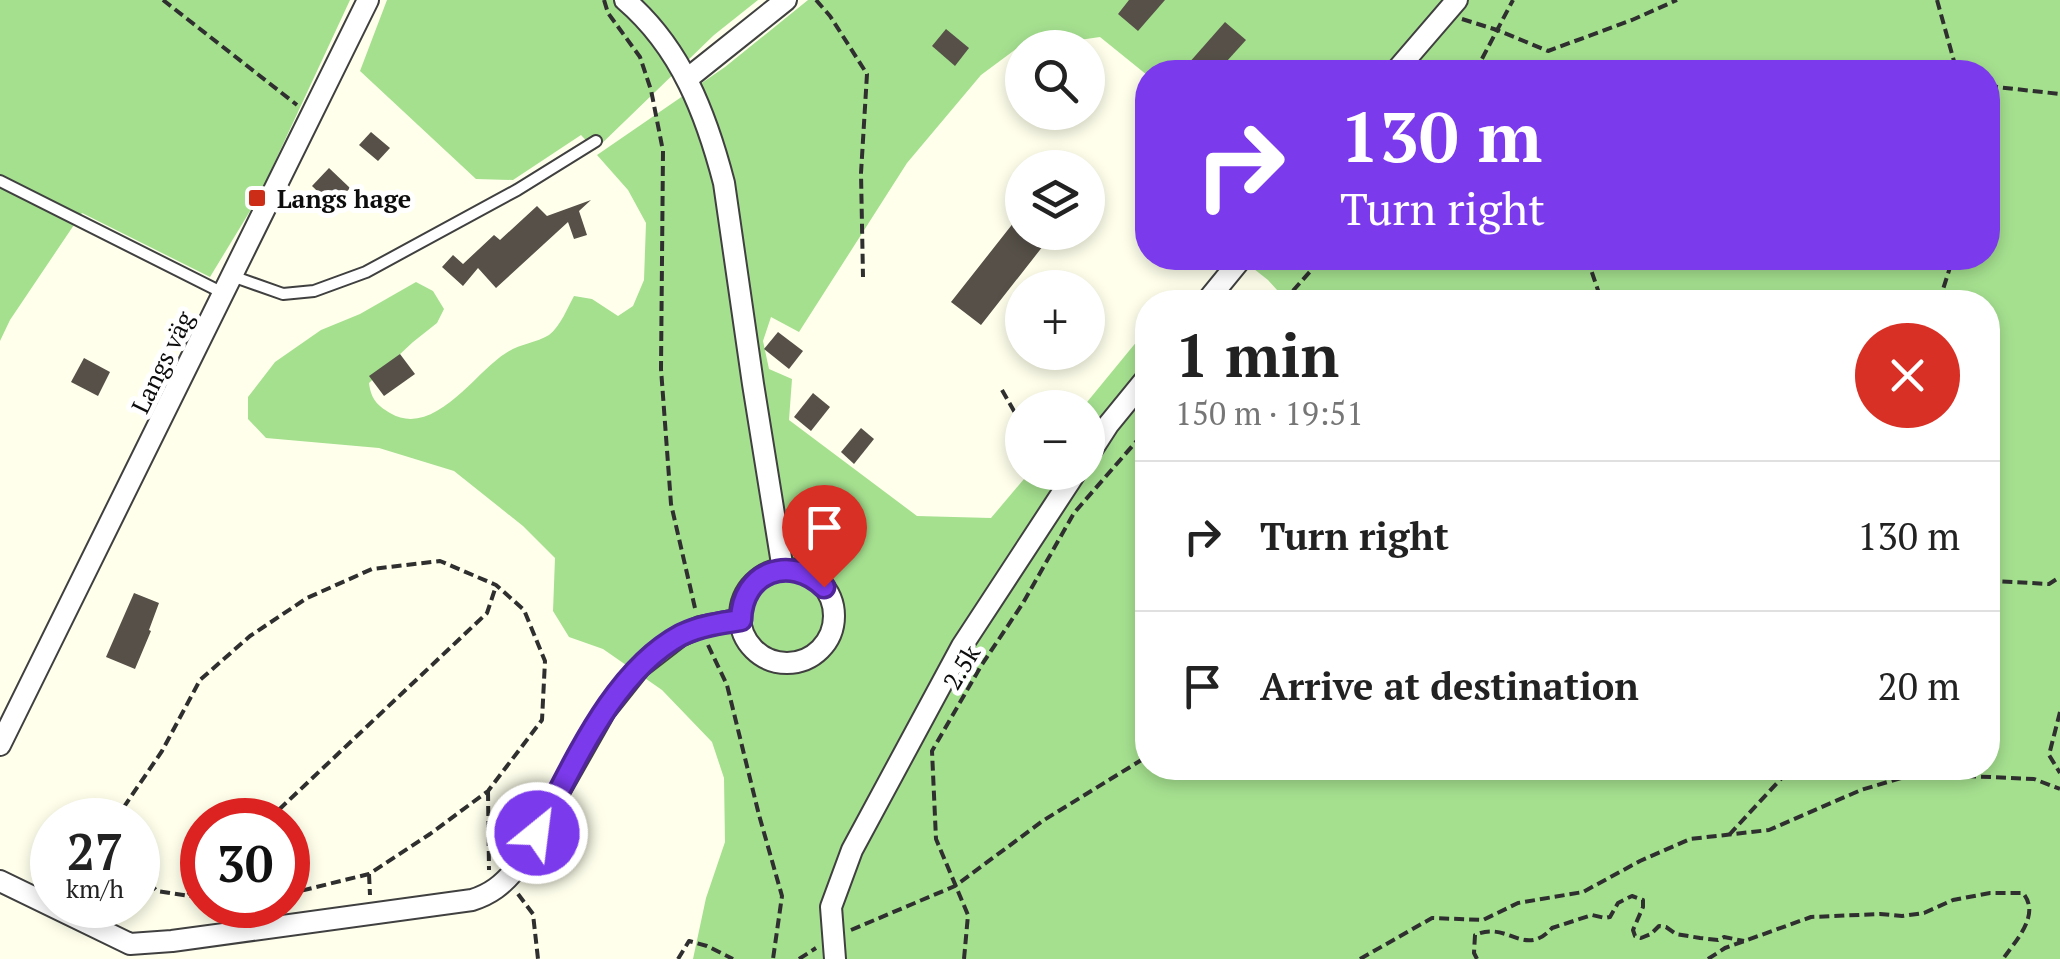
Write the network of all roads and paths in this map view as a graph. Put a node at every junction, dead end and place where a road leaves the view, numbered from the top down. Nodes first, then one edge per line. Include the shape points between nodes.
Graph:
1 (163, 0) edge
2 (368, 0) edge
3 (604, 0) edge
4 (625, 0) edge
5 (786, 0) edge
6 (816, 0) edge
7 (1512, 0) edge
8 (1677, 0) edge
9 (1937, 0) edge
10 (1451, 7) edge
11 (1498, 30) junction
12 (1405, 60) edge
13 (1482, 60) edge
14 (1953, 60) edge
15 (688, 79) junction
16 (2000, 87) edge
17 (2060, 94) edge
18 (312, 116) junction
19 (596, 141) dead end
20 (0, 181) edge
21 (1232, 270) edge
22 (1312, 270) edge
23 (863, 276) dead end
24 (228, 284) junction
25 (1216, 290) edge
26 (1294, 290) edge
27 (1002, 390) dead end
28 (1135, 392) edge
29 (1005, 395) edge
30 (1105, 430) edge
31 (1135, 443) edge
32 (1064, 490) edge
33 (783, 570) junction
34 (2060, 578) edge
35 (2000, 580) edge
36 (496, 585) junction
37 (741, 620) junction
38 (700, 627) junction
39 (2060, 712) edge
40 (0, 745) edge
41 (1135, 764) edge
42 (2060, 773) edge
43 (2000, 777) edge
44 (1780, 780) edge
45 (1894, 780) edge
46 (2060, 789) edge
47 (488, 791) junction
48 (130, 798) edge
49 (291, 798) edge
50 (1728, 835) junction
51 (0, 881) edge
52 (955, 886) junction
53 (310, 889) edge
54 (496, 889) junction
55 (1745, 941) junction
56 (834, 948) edge
57 (538, 959) edge
58 (678, 959) edge
59 (733, 959) edge
60 (773, 959) edge
61 (964, 959) edge
62 (1360, 959) edge
63 (1477, 959) edge
64 (1708, 959) edge
65 (2003, 959) edge

1 - 18 path
2 - 18 street, Langs väg
3 - 38 path via 640,58 663,151 660,369 671,504
4 - 15 street via 660,35
5 - 15 street
6 - 23 path via 867,74
7 - 11 path
8 - 11 path via 1548,51
9 - 14 path
10 - 11 path
10 - 12 street
11 - 13 path
15 - 33 street via 724,183
16 - 17 path
18 - 24 street, Langs väg
19 - 24 lane via 366,272 314,291 283,294
20 - 24 lane
21 - 25 street
22 - 26 path
24 - 40 street, Langs väg
27 - 29 path
28 - 30 street
31 - 52 path, 2.5k via 1074,513 932,751 936,838
32 - 56 street via 962,646 852,850 831,906
33 - 37 street via 752,586
33 - 37 street via 812,577 831,600 834,622 820,650 794,663 771,660 748,641
34 - 35 path via 2050,584
36 - 47 path via 524,610 545,662 542,720
36 - 48 path via 440,561 372,569 307,598 200,680
36 - 49 path via 487,613
37 - 38 street
38 - 54 street via 652,656 604,711 515,870
38 - 60 path via 727,685 782,896
39 - 42 path via 2048,755
41 - 52 path
43 - 46 path via 2034,778
44 - 50 path
45 - 50 path via 1769,830
47 - 53 path via 369,874
47 - 54 path
50 - 62 path via 1690,839 1582,892 1518,903 1483,920 1432,918
51 - 54 street via 130,944 472,900
52 - 56 path
52 - 61 path, 2.5k via 968,915
54 - 57 path via 523,898
55 - 63 path via 1659,926 1640,938 1633,930 1643,900 1632,896 1610,917 1552,928 1534,946 1482,932 1475,935
55 - 64 path
55 - 65 path via 1811,917 1902,916 1952,900 2023,893 2030,915
58 - 59 path via 689,941

